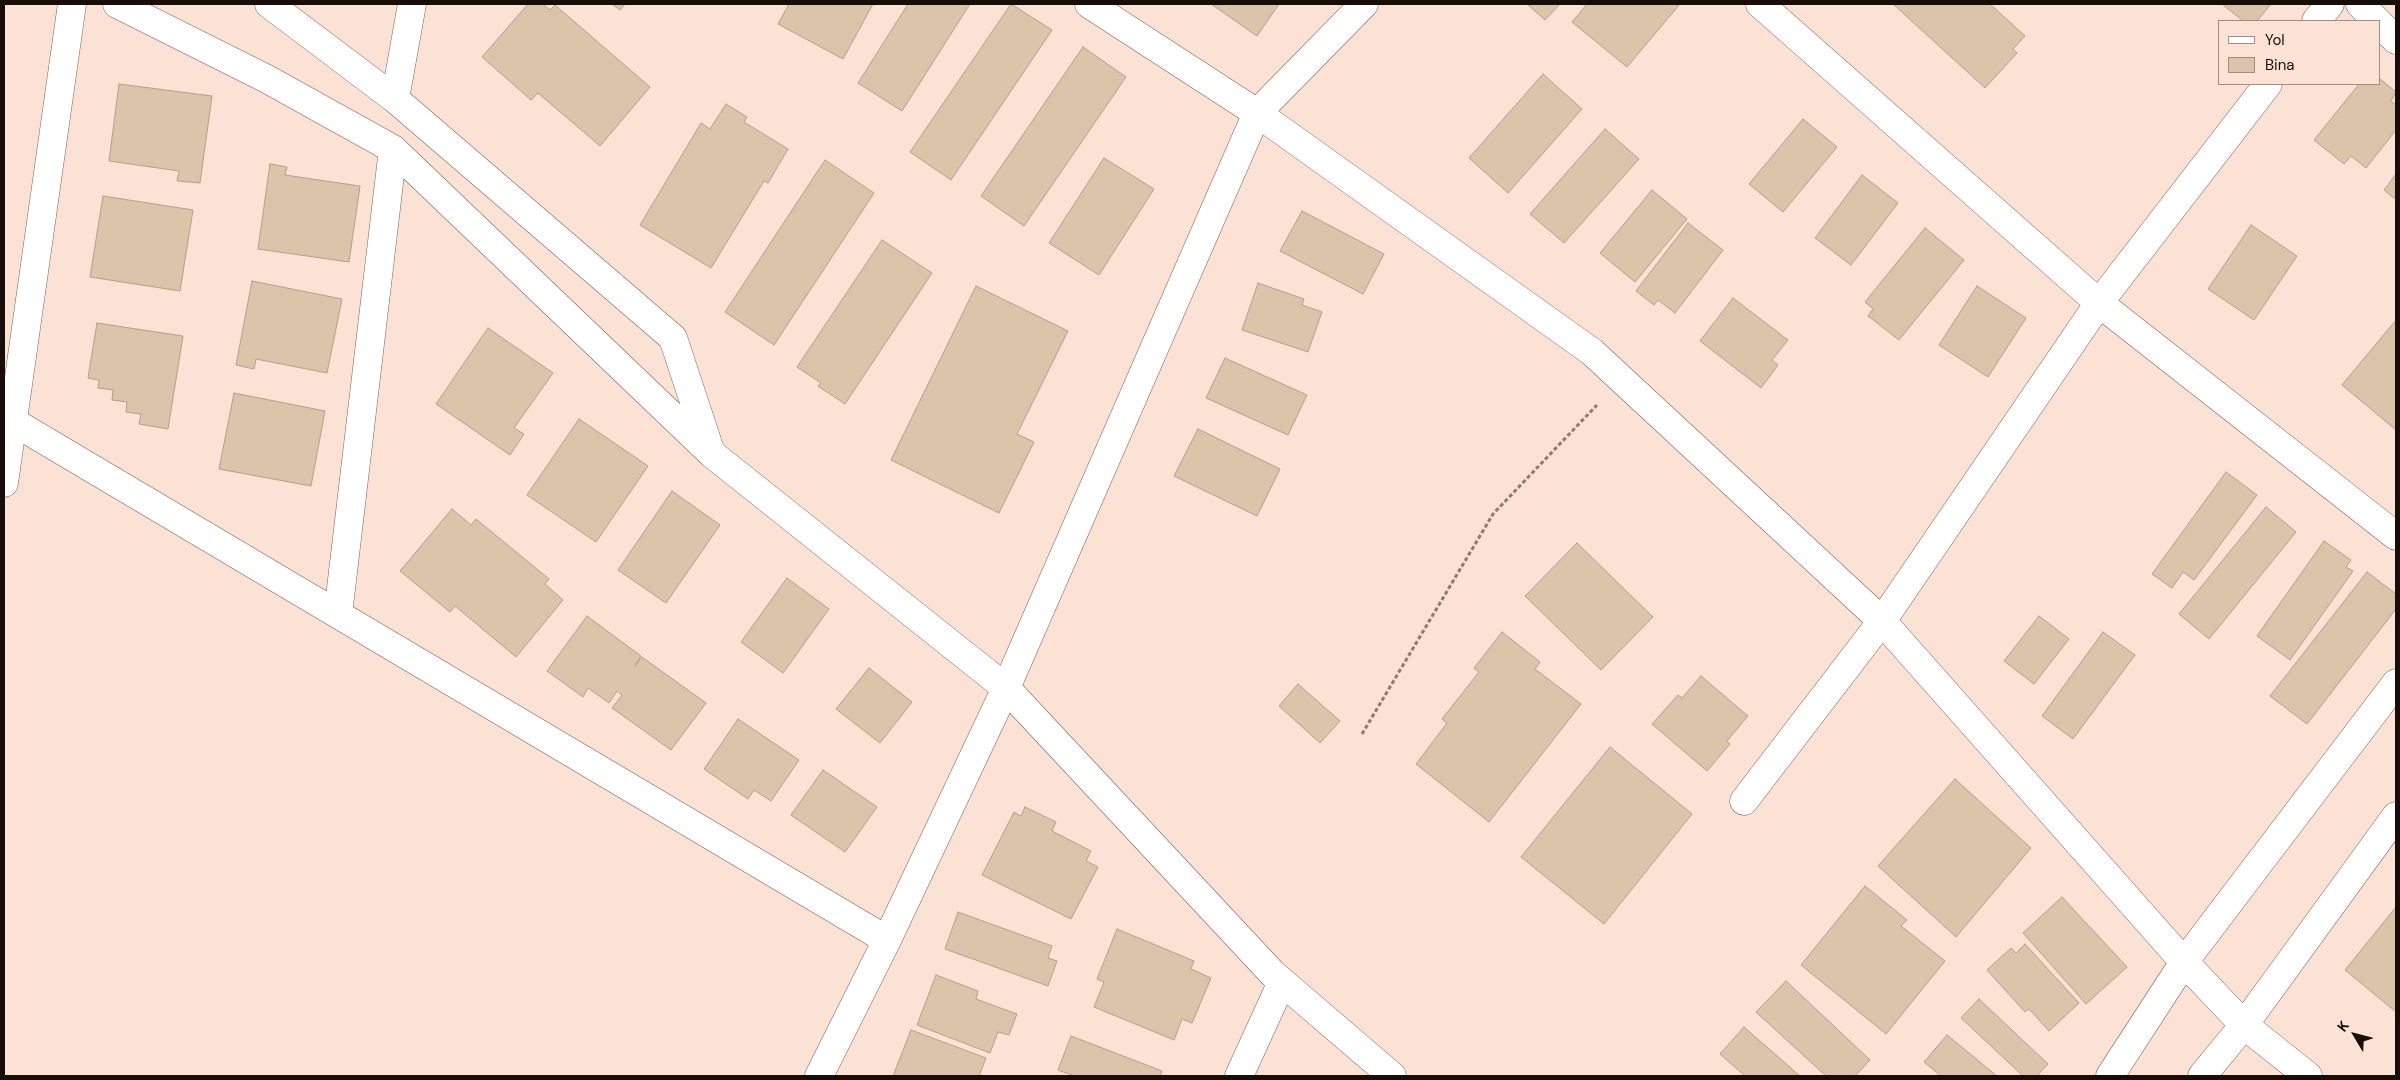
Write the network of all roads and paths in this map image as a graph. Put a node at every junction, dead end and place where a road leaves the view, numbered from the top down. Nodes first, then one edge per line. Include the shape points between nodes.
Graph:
1 (72, 4) edge
2 (117, 4) edge
3 (269, 4) edge
4 (412, 4) edge
5 (1089, 4) edge
6 (1364, 4) edge
7 (2330, 4) edge
8 (2360, 4) edge
9 (1773, 8) edge
10 (2317, 20) edge
11 (2376, 20) edge
12 (2380, 24) edge
13 (2396, 40) edge
14 (2267, 85) edge
15 (395, 99) junction
16 (1257, 112) junction
17 (393, 149) junction
18 (2099, 303) junction
19 (1621, 379) junction
20 (12, 421) junction
21 (712, 454) junction
22 (4, 483) edge
23 (2396, 536) edge
24 (338, 614) junction
25 (1882, 621) junction
26 (2396, 684) edge
27 (1006, 688) junction
28 (1362, 734) dead end
29 (1744, 801) dead end
30 (2396, 816) edge
31 (888, 940) junction
32 (2184, 962) junction
33 (1282, 982) junction
34 (2244, 1025) junction
35 (820, 1076) edge
36 (1239, 1076) edge
37 (1392, 1076) edge
38 (2110, 1076) edge
39 (2202, 1076) edge
40 (2308, 1076) edge

1 - 20 street
2 - 17 street via 267,79
3 - 15 street
4 - 15 street
5 - 16 street
6 - 16 street
7 - 10 street
8 - 11 street
9 - 18 street
12 - 13 street
14 - 18 street
15 - 21 street via 672,338
16 - 19 street via 1592,352
16 - 27 street
17 - 21 street
17 - 24 street
18 - 23 street
18 - 25 street
19 - 25 street
19 - 28 path via 1493,514
20 - 22 street
20 - 24 street
21 - 27 street
24 - 31 street
25 - 29 street
25 - 32 street
26 - 32 street
27 - 31 street
27 - 33 street
30 - 34 street
31 - 35 street
32 - 34 street
32 - 38 street
33 - 36 street
33 - 37 street
34 - 39 street
34 - 40 street

